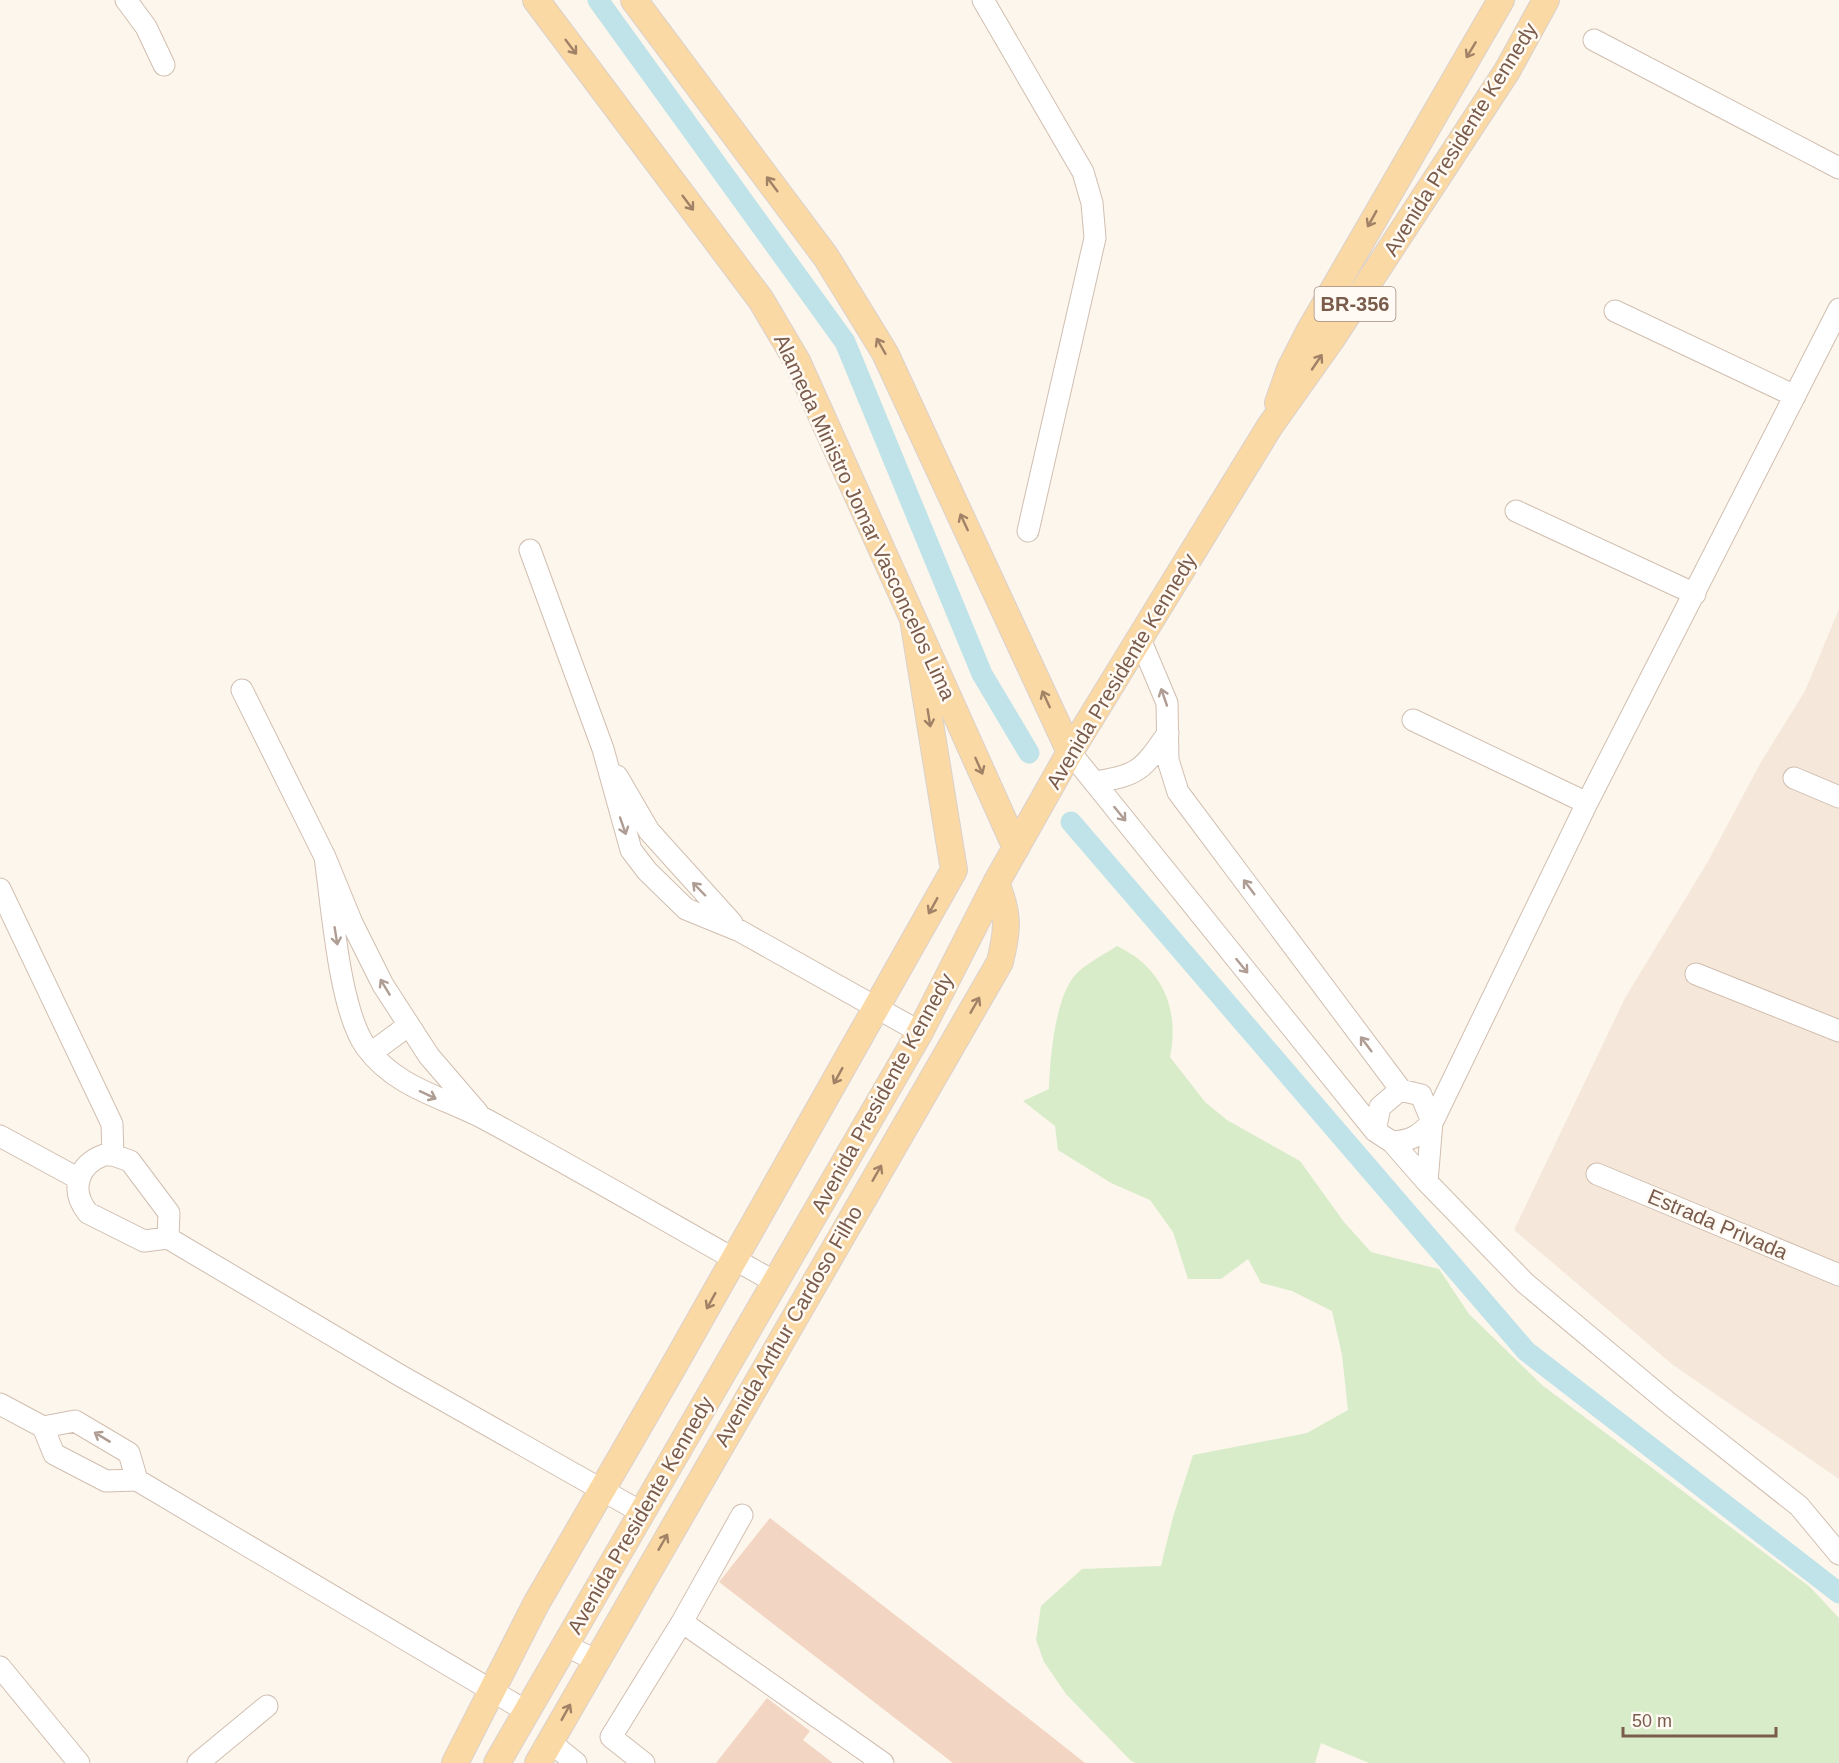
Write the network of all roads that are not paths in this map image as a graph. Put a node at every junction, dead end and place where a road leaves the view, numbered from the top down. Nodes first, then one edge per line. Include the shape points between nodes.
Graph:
1 (126, 0) edge
2 (536, 0) edge
3 (634, 0) edge
4 (983, 0) edge
5 (1501, 0) edge
6 (1546, 0) edge
7 (1594, 40) dead end
8 (164, 65) dead end
9 (1839, 168) edge
10 (1839, 309) edge
11 (1615, 311) dead end
12 (1795, 396) junction
13 (1270, 426) junction
14 (1516, 511) dead end
15 (1028, 531) dead end
16 (530, 550) dead end
17 (1695, 594) junction
18 (913, 619) junction
19 (1140, 639) junction
20 (242, 690) dead end
21 (1413, 720) dead end
22 (1168, 733) junction
23 (1070, 752) junction
24 (1794, 778) dead end
25 (1094, 782) junction
26 (1839, 797) edge
27 (1587, 803) junction
28 (1016, 848) junction
29 (325, 857) junction
30 (996, 884) junction
31 (0, 889) edge
32 (1696, 974) dead end
33 (876, 1007) junction
34 (409, 1026) junction
35 (1839, 1031) edge
36 (920, 1032) junction
37 (371, 1053) junction
38 (1454, 1079) junction
39 (1401, 1090) junction
40 (1421, 1097) junction
41 (482, 1118) junction
42 (1432, 1122) junction
43 (1381, 1135) junction
44 (0, 1136) edge
45 (113, 1155) junction
46 (1597, 1174) dead end
47 (79, 1179) junction
48 (1427, 1182) junction
49 (168, 1238) junction
50 (734, 1259) junction
51 (1839, 1275) edge
52 (775, 1282) junction
53 (0, 1404) edge
54 (43, 1427) junction
55 (137, 1480) junction
56 (602, 1490) junction
57 (641, 1512) junction
58 (742, 1515) dead end
59 (1839, 1554) edge
60 (682, 1622) junction
61 (565, 1644) junction
62 (595, 1660) junction
63 (0, 1667) edge
64 (492, 1690) junction
65 (267, 1706) dead end
66 (526, 1711) junction
67 (544, 1752) edge
68 (79, 1763) edge
69 (198, 1763) edge
70 (455, 1763) edge
71 (496, 1763) edge
72 (576, 1763) edge
73 (644, 1763) edge
74 (883, 1763) edge

1 - 8 street via 146,27
2 -> 18 main road, Alameda Ministro Jomar Vasconcelos Lima via 761,300 797,362
23 -> 3 main road via 869,324 826,257
4 - 15 street via 1083,172 1092,203 1095,238
5 -> 13 main road, Avenida Presidente Kennedy via 1310,330 1290,369
13 -> 6 main road, Avenida Presidente Kennedy / BR-356 via 1326,349 1507,71
7 - 9 street
10 - 12 street
11 - 12 street
12 - 17 street
13 - 19 main road, Avenida Presidente Kennedy
14 - 17 street
16 - 33 street via 603,749 631,850 686,909 740,931
17 - 27 street
18 -> 28 main road, Alameda Ministro Jomar Vasconcelos Lima
18 -> 33 main road via 954,870
22 -> 19 street via 1167,703
19 - 23 main road, Avenida Presidente Kennedy
20 - 29 street
21 - 27 street
22 - 25 street via 1147,763 1126,778
39 -> 22 street via 1178,792 1168,760
23 - 25 street
23 - 28 main road, Avenida Presidente Kennedy
24 - 26 street
25 -> 43 street
27 - 38 street
28 - 30 main road, Avenida Presidente Kennedy
34 -> 29 street via 362,944
29 -> 37 street via 349,1010
30 - 36 main road, Avenida Presidente Kennedy
62 -> 30 main road, Avenida Arthur Cardoso Filho via 1000,962 1007,930 1006,909
31 - 45 street via 112,1124
32 - 35 street
33 - 36 street
33 -> 50 main road
34 - 37 street
34 - 41 street
36 - 52 main road, Avenida Presidente Kennedy
37 -> 41 street via 382,1066 422,1093
38 - 40 street
38 - 42 street
39 - 40 street
39 - 43 street via 1380,1107
40 - 42 street
41 - 50 street
42 - 43 street via 1420,1136 1407,1142
42 - 48 street
43 - 48 street
44 - 47 street
45 - 47 street via 88,1163
45 - 49 street via 130,1161 169,1214
46 - 51 street, Estrada Privada
47 - 49 street via 78,1197 88,1213 144,1241
48 - 59 street via 1525,1283 1799,1506
49 - 56 street
50 - 52 street
50 -> 56 main road
52 - 57 main road, Avenida Presidente Kennedy
53 - 54 street
54 - 55 street via 54,1454 106,1480
55 -> 54 street via 129,1453 75,1421
55 - 64 street
56 - 57 street
56 - 64 main road
57 - 61 main road, Avenida Presidente Kennedy
58 - 60 street
60 - 73 street via 611,1737
60 - 74 street
61 - 62 street
61 - 66 main road, Avenida Presidente Kennedy
67 -> 62 main road, Avenida Arthur Cardoso Filho
63 - 68 street
64 - 66 street
64 - 70 main road
65 - 69 street
66 - 71 main road, Avenida Presidente Kennedy
67 - 72 street

